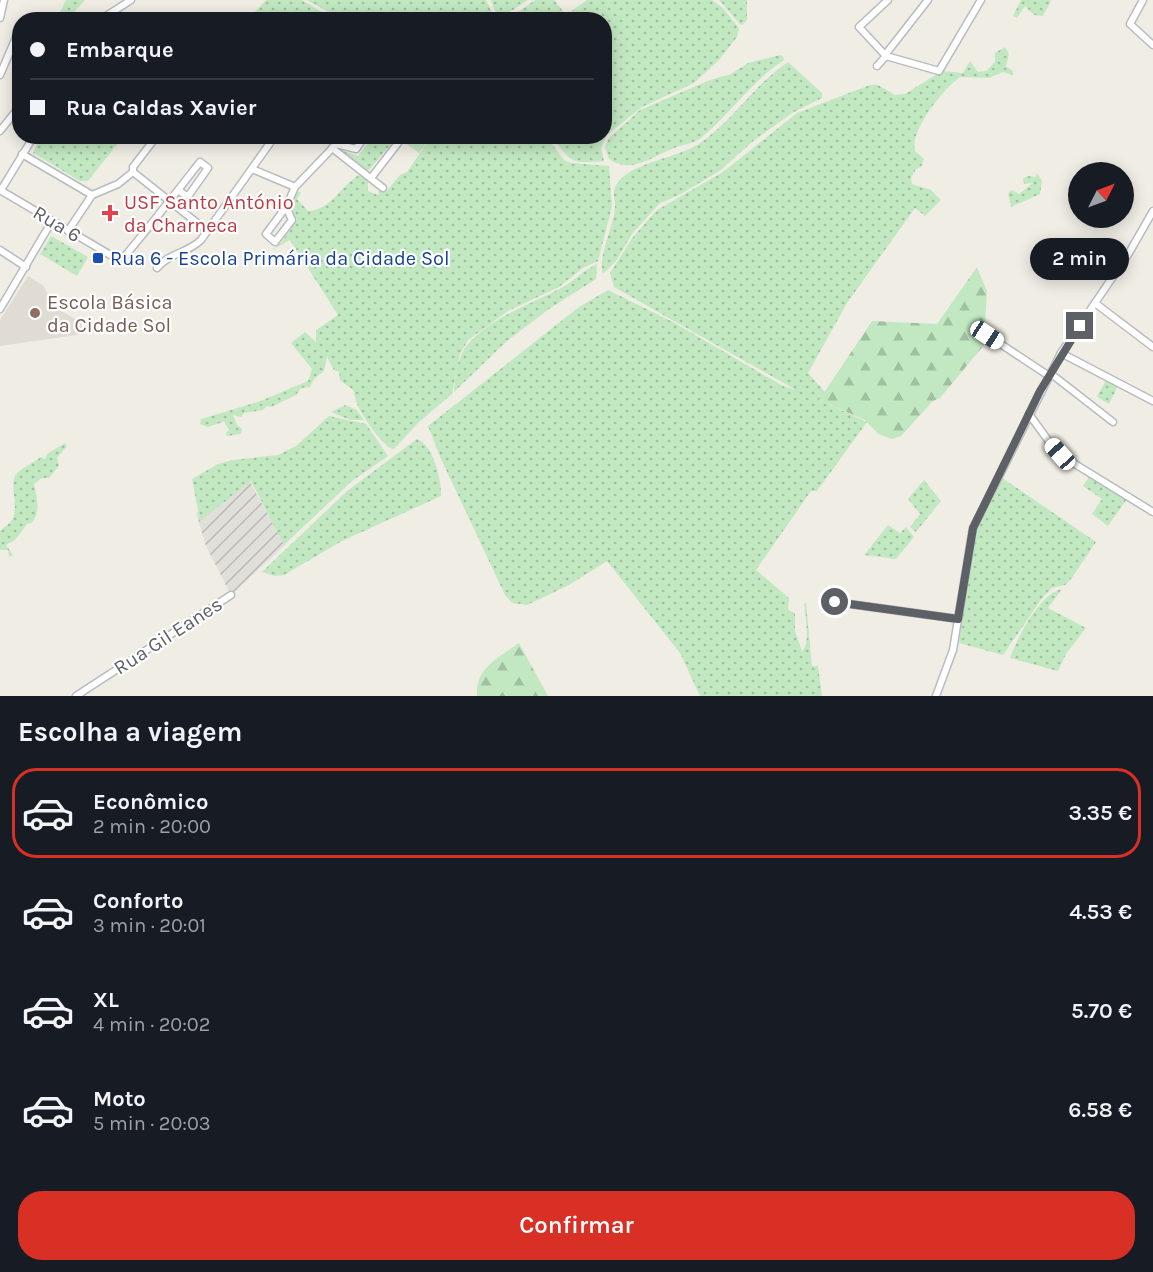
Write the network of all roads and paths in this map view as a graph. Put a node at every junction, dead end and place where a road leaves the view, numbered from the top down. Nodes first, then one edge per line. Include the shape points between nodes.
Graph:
1 (4, 0) edge
2 (131, 0) edge
3 (888, 0) edge
4 (928, 0) edge
5 (981, 0) edge
6 (1143, 0) edge
7 (112, 12) edge
8 (0, 18) edge
9 (1153, 45) edge
10 (12, 49) edge
11 (885, 55) junction
12 (877, 66) dead end
13 (0, 75) edge
14 (12, 116) edge
15 (0, 131) edge
16 (29, 144) edge
17 (151, 144) edge
18 (269, 144) edge
19 (359, 144) edge
20 (397, 144) edge
21 (334, 146) junction
22 (22, 154) junction
23 (252, 169) junction
24 (133, 172) junction
25 (371, 178) junction
26 (295, 188) junction
27 (383, 188) dead end
28 (0, 190) edge
29 (178, 190) junction
30 (92, 195) junction
31 (171, 202) junction
32 (286, 207) junction
33 (1153, 213) edge
34 (52, 221) junction
35 (206, 230) junction
36 (68, 231) junction
37 (0, 250) edge
38 (26, 267) junction
39 (157, 268) dead end
40 (1095, 303) junction
41 (0, 309) edge
42 (987, 335) dead end
43 (1153, 347) edge
44 (1061, 353) junction
45 (1049, 374) junction
46 (1153, 401) edge
47 (1029, 414) junction
48 (1113, 422) dead end
49 (1153, 512) edge
50 (231, 595) dead end
51 (835, 602) dead end
52 (958, 619) junction
53 (76, 696) edge
54 (936, 696) edge

1 - 8 street
2 - 7 street
3 - 11 street via 859,27
4 - 11 street
5 - 11 street via 939,71
6 - 9 street via 1130,24
10 - 13 street
11 - 12 street
14 - 15 street
16 - 22 street
17 - 24 street
18 - 23 street
19 - 21 street via 356,149
20 - 25 street
21 - 25 street
21 - 26 street
22 - 28 street
22 - 30 street
23 - 26 street
23 - 35 street
24 - 30 street via 118,184
24 - 31 street
25 - 27 street
26 - 32 street
28 - 34 street, Rua 6
29 - 29 street via 189,195 208,168 200,162
29 - 31 street
30 - 36 street
31 - 35 street
31 - 36 street, Rua 6 via 125,256 114,259
32 - 32 street via 292,220 276,242 266,234
33 - 40 street
34 - 36 street, Rua 6
34 - 38 street
35 - 39 street via 194,247 165,258
37 - 38 street
38 - 41 street
40 - 43 street
40 - 44 street
42 - 45 street
44 - 45 street
44 - 46 street
45 - 47 street
45 - 48 street
47 - 49 street via 1060,454
47 - 52 street via 973,528
50 - 53 street, Rua Gil Eanes
51 - 52 street
52 - 54 street via 949,664

